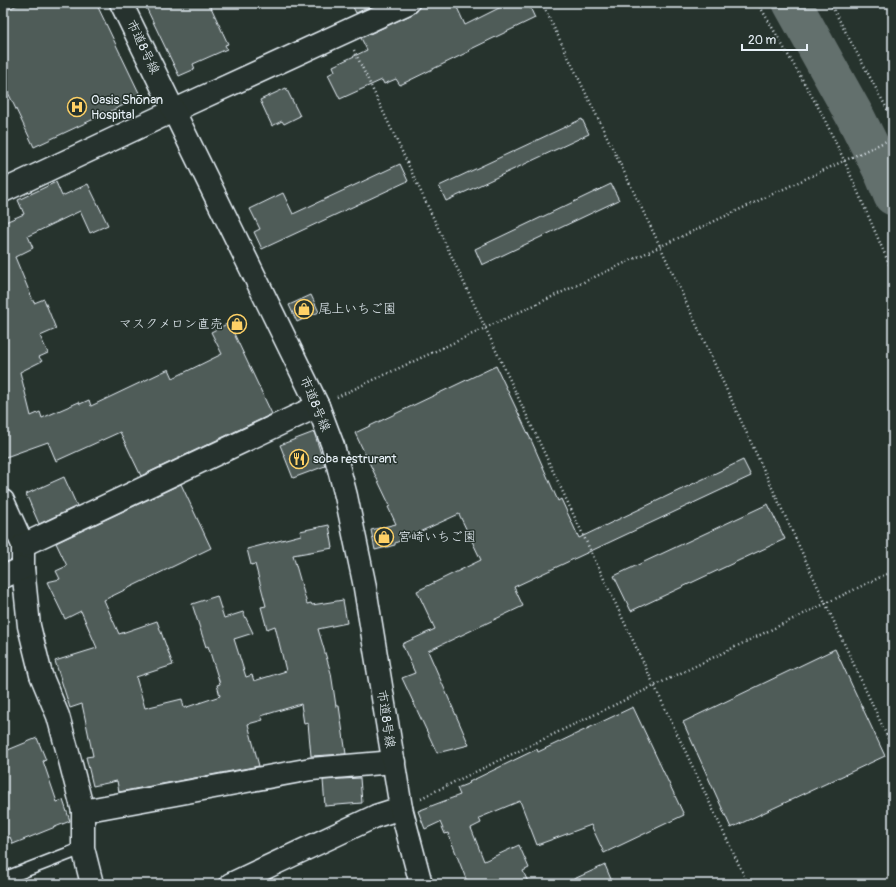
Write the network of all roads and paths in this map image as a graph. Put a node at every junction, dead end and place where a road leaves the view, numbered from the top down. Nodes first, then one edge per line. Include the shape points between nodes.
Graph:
1 (121, 3) edge
2 (542, 3) edge
3 (758, 3) edge
4 (830, 3) edge
5 (395, 6) edge
6 (346, 32) junction
7 (174, 111) junction
8 (893, 120) edge
9 (893, 138) edge
10 (844, 160) junction
11 (3, 191) edge
12 (660, 246) junction
13 (893, 274) edge
14 (486, 328) junction
15 (318, 406) junction
16 (3, 501) edge
17 (23, 545) junction
18 (23, 568) junction
19 (893, 571) edge
20 (3, 577) edge
21 (826, 604) junction
22 (654, 687) junction
23 (893, 749) edge
24 (394, 762) junction
25 (401, 808) junction
26 (83, 811) junction
27 (83, 848) junction
28 (3, 880) edge
29 (92, 884) edge
30 (231, 884) edge
31 (421, 884) edge
32 (748, 884) edge

1 - 7 street, 市道8号線
2 - 12 path
3 - 10 path via 821,112
4 - 8 path
5 - 6 street
6 - 7 street
6 - 14 path
7 - 11 street
7 - 15 street, 市道8号線
9 - 10 path
10 - 12 path
10 - 13 path
12 - 14 path
12 - 21 path
14 - 15 path
14 - 22 path
15 - 17 street
15 - 24 street, 市道8号線 via 333,446 346,496 364,582
16 - 17 street
17 - 18 street
18 - 20 street
18 - 26 street via 28,626 41,675 62,729
19 - 21 path
21 - 22 path
21 - 23 path
22 - 25 path
22 - 32 path
24 - 25 street, 市道8号線
24 - 26 street via 311,769
25 - 30 street via 376,816
25 - 31 street, 市道8号線
26 - 27 street
27 - 28 lane
27 - 29 street

